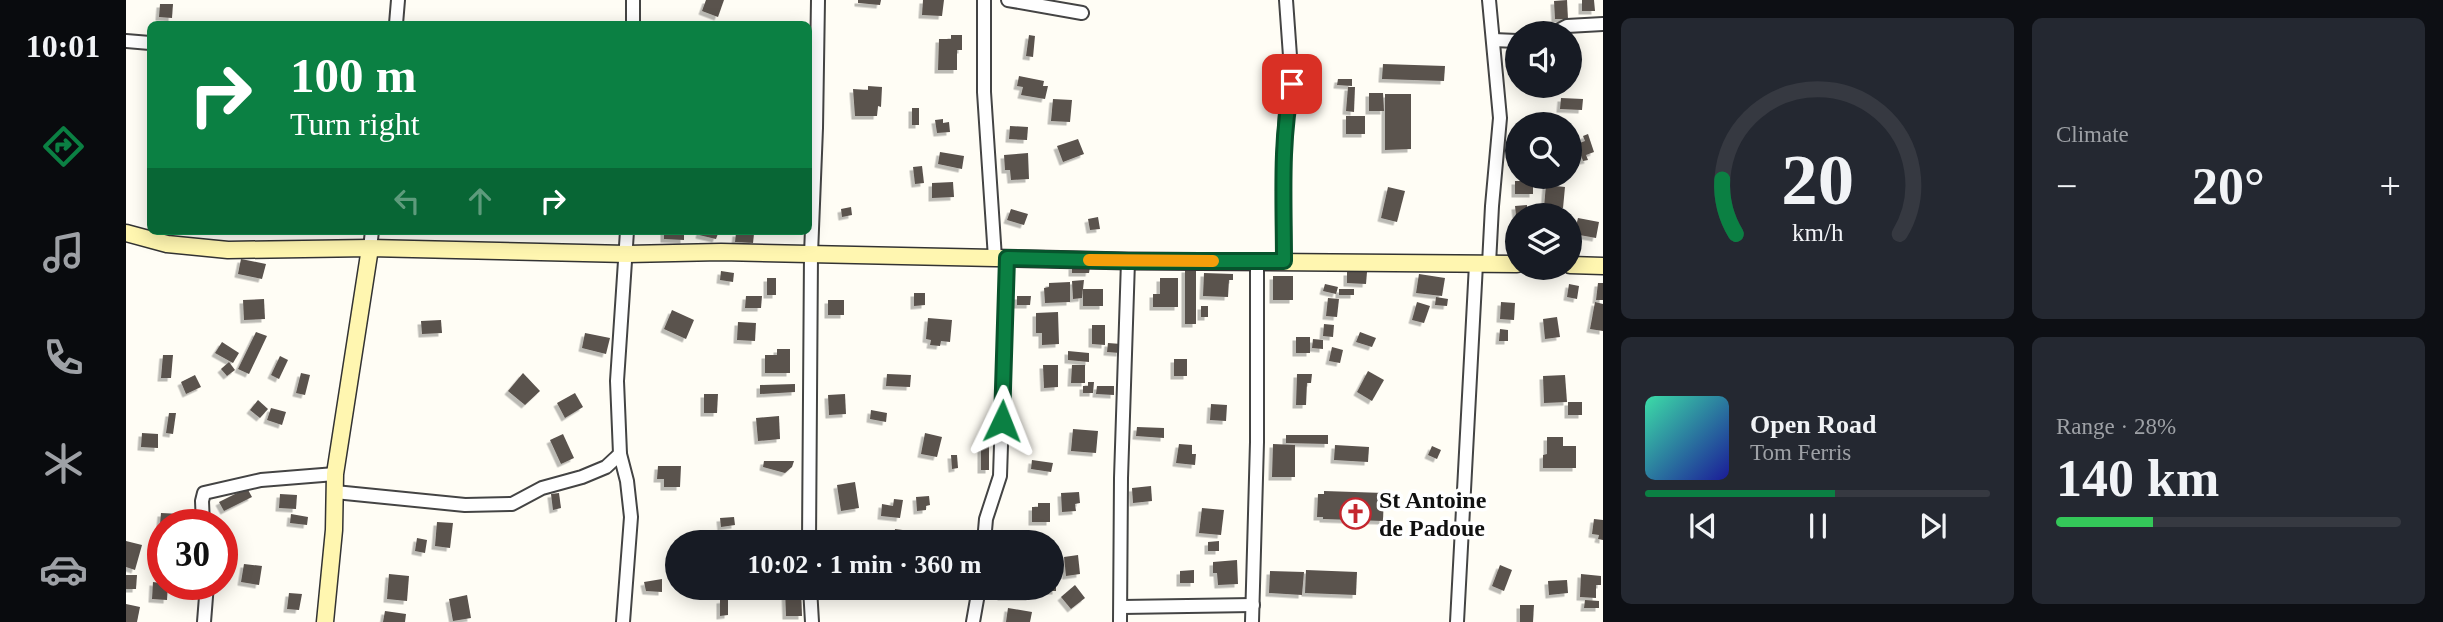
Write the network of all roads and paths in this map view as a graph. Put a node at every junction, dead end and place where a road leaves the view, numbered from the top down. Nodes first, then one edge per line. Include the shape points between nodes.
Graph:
1 (398, 0) edge
2 (633, 0) edge
3 (818, 0) edge
4 (985, 0) edge
5 (1008, 0) edge
6 (1286, 0) edge
7 (1489, 0) edge
8 (1082, 13) dead end
9 (396, 21) edge
10 (633, 21) edge
11 (1603, 24) edge
12 (1582, 25) edge
13 (1493, 40) junction
14 (1505, 40) edge
15 (126, 41) edge
16 (147, 43) edge
17 (812, 229) edge
18 (126, 233) edge
19 (372, 235) edge
20 (627, 235) edge
21 (812, 235) edge
22 (370, 248) junction
23 (627, 254) junction
24 (811, 254) junction
25 (1001, 258) junction
26 (1257, 260) junction
27 (1128, 261) junction
28 (1284, 261) junction
29 (1483, 264) junction
30 (1505, 264) edge
31 (1582, 265) edge
32 (1603, 266) edge
33 (620, 454) junction
34 (335, 474) junction
35 (335, 492) junction
36 (202, 509) edge
37 (809, 530) edge
38 (985, 530) edge
39 (206, 600) edge
40 (811, 600) edge
41 (977, 600) edge
42 (1253, 606) junction
43 (1122, 607) junction
44 (204, 622) edge
45 (324, 622) edge
46 (623, 622) edge
47 (812, 622) edge
48 (973, 622) edge
49 (1120, 622) edge
50 (1252, 622) edge
51 (1457, 622) edge

1 - 9 street
2 - 10 street
3 - 17 street
4 - 25 street via 984,92
5 - 8 street
6 - 28 street via 1292,84 1283,164
7 - 13 street
11 - 12 street
13 - 14 street
13 - 29 street via 1500,118
15 - 16 street
18 - 22 main road via 193,248
19 - 22 street
20 - 23 street
21 - 24 street
22 - 23 main road
22 - 34 main road
23 - 24 main road
23 - 33 street via 617,381
24 - 25 main road
24 - 37 street
25 - 27 main road
25 - 38 street via 1000,475
26 - 27 main road
26 - 28 main road
26 - 42 street
27 - 43 street
28 - 29 main road
29 - 30 main road
29 - 51 street
31 - 32 main road
33 - 35 street via 606,467 542,488 512,504 465,505
33 - 46 street via 631,517
34 - 35 main road
34 - 36 street via 261,480 204,493
35 - 45 main road
39 - 44 street
40 - 47 street
41 - 48 street
42 - 43 street
42 - 50 street
43 - 49 street

